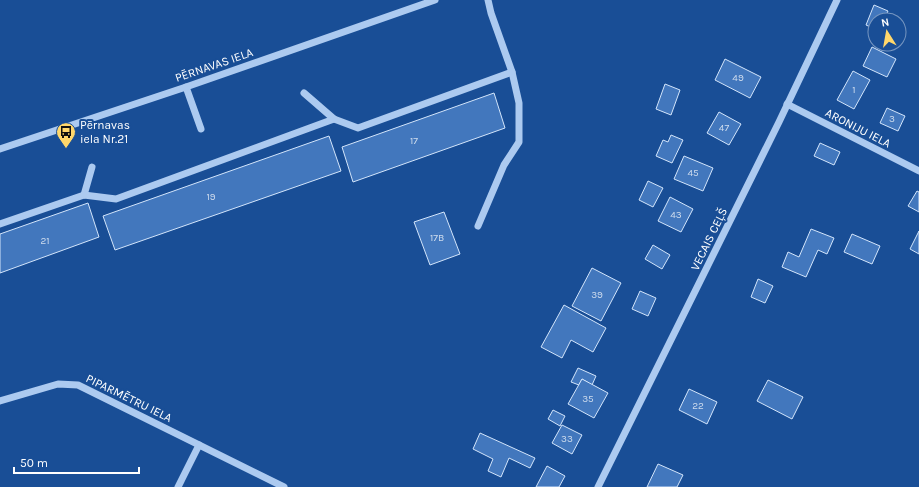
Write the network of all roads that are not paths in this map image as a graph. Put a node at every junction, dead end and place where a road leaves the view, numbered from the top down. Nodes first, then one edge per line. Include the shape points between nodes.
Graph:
1 (434, 0) edge
2 (488, 0) edge
3 (837, 0) edge
4 (512, 72) junction
5 (186, 87) junction
6 (304, 93) dead end
7 (787, 104) junction
8 (334, 119) junction
9 (201, 129) dead end
10 (0, 149) edge
11 (92, 167) dead end
12 (919, 171) edge
13 (84, 195) junction
14 (0, 224) edge
15 (478, 226) dead end
16 (0, 401) edge
17 (199, 445) junction
18 (178, 487) edge
19 (284, 487) edge
20 (598, 487) edge

1 - 5 street, PĒRNAVAS IELA
2 - 4 street
3 - 7 street, VECAIS CEĻŠ
4 - 8 street via 358,128
4 - 15 street via 519,103 519,142 504,165
5 - 9 street
5 - 10 street, PĒRNAVAS IELA
6 - 8 street
7 - 12 street, ARONIJU IELA
7 - 20 street, VECAIS CEĻŠ
8 - 13 street via 116,199
11 - 13 street
13 - 14 street
16 - 17 street, PIPARMĒTRU IELA via 58,384 78,385
17 - 18 street
17 - 19 street, PIPARMĒTRU IELA

